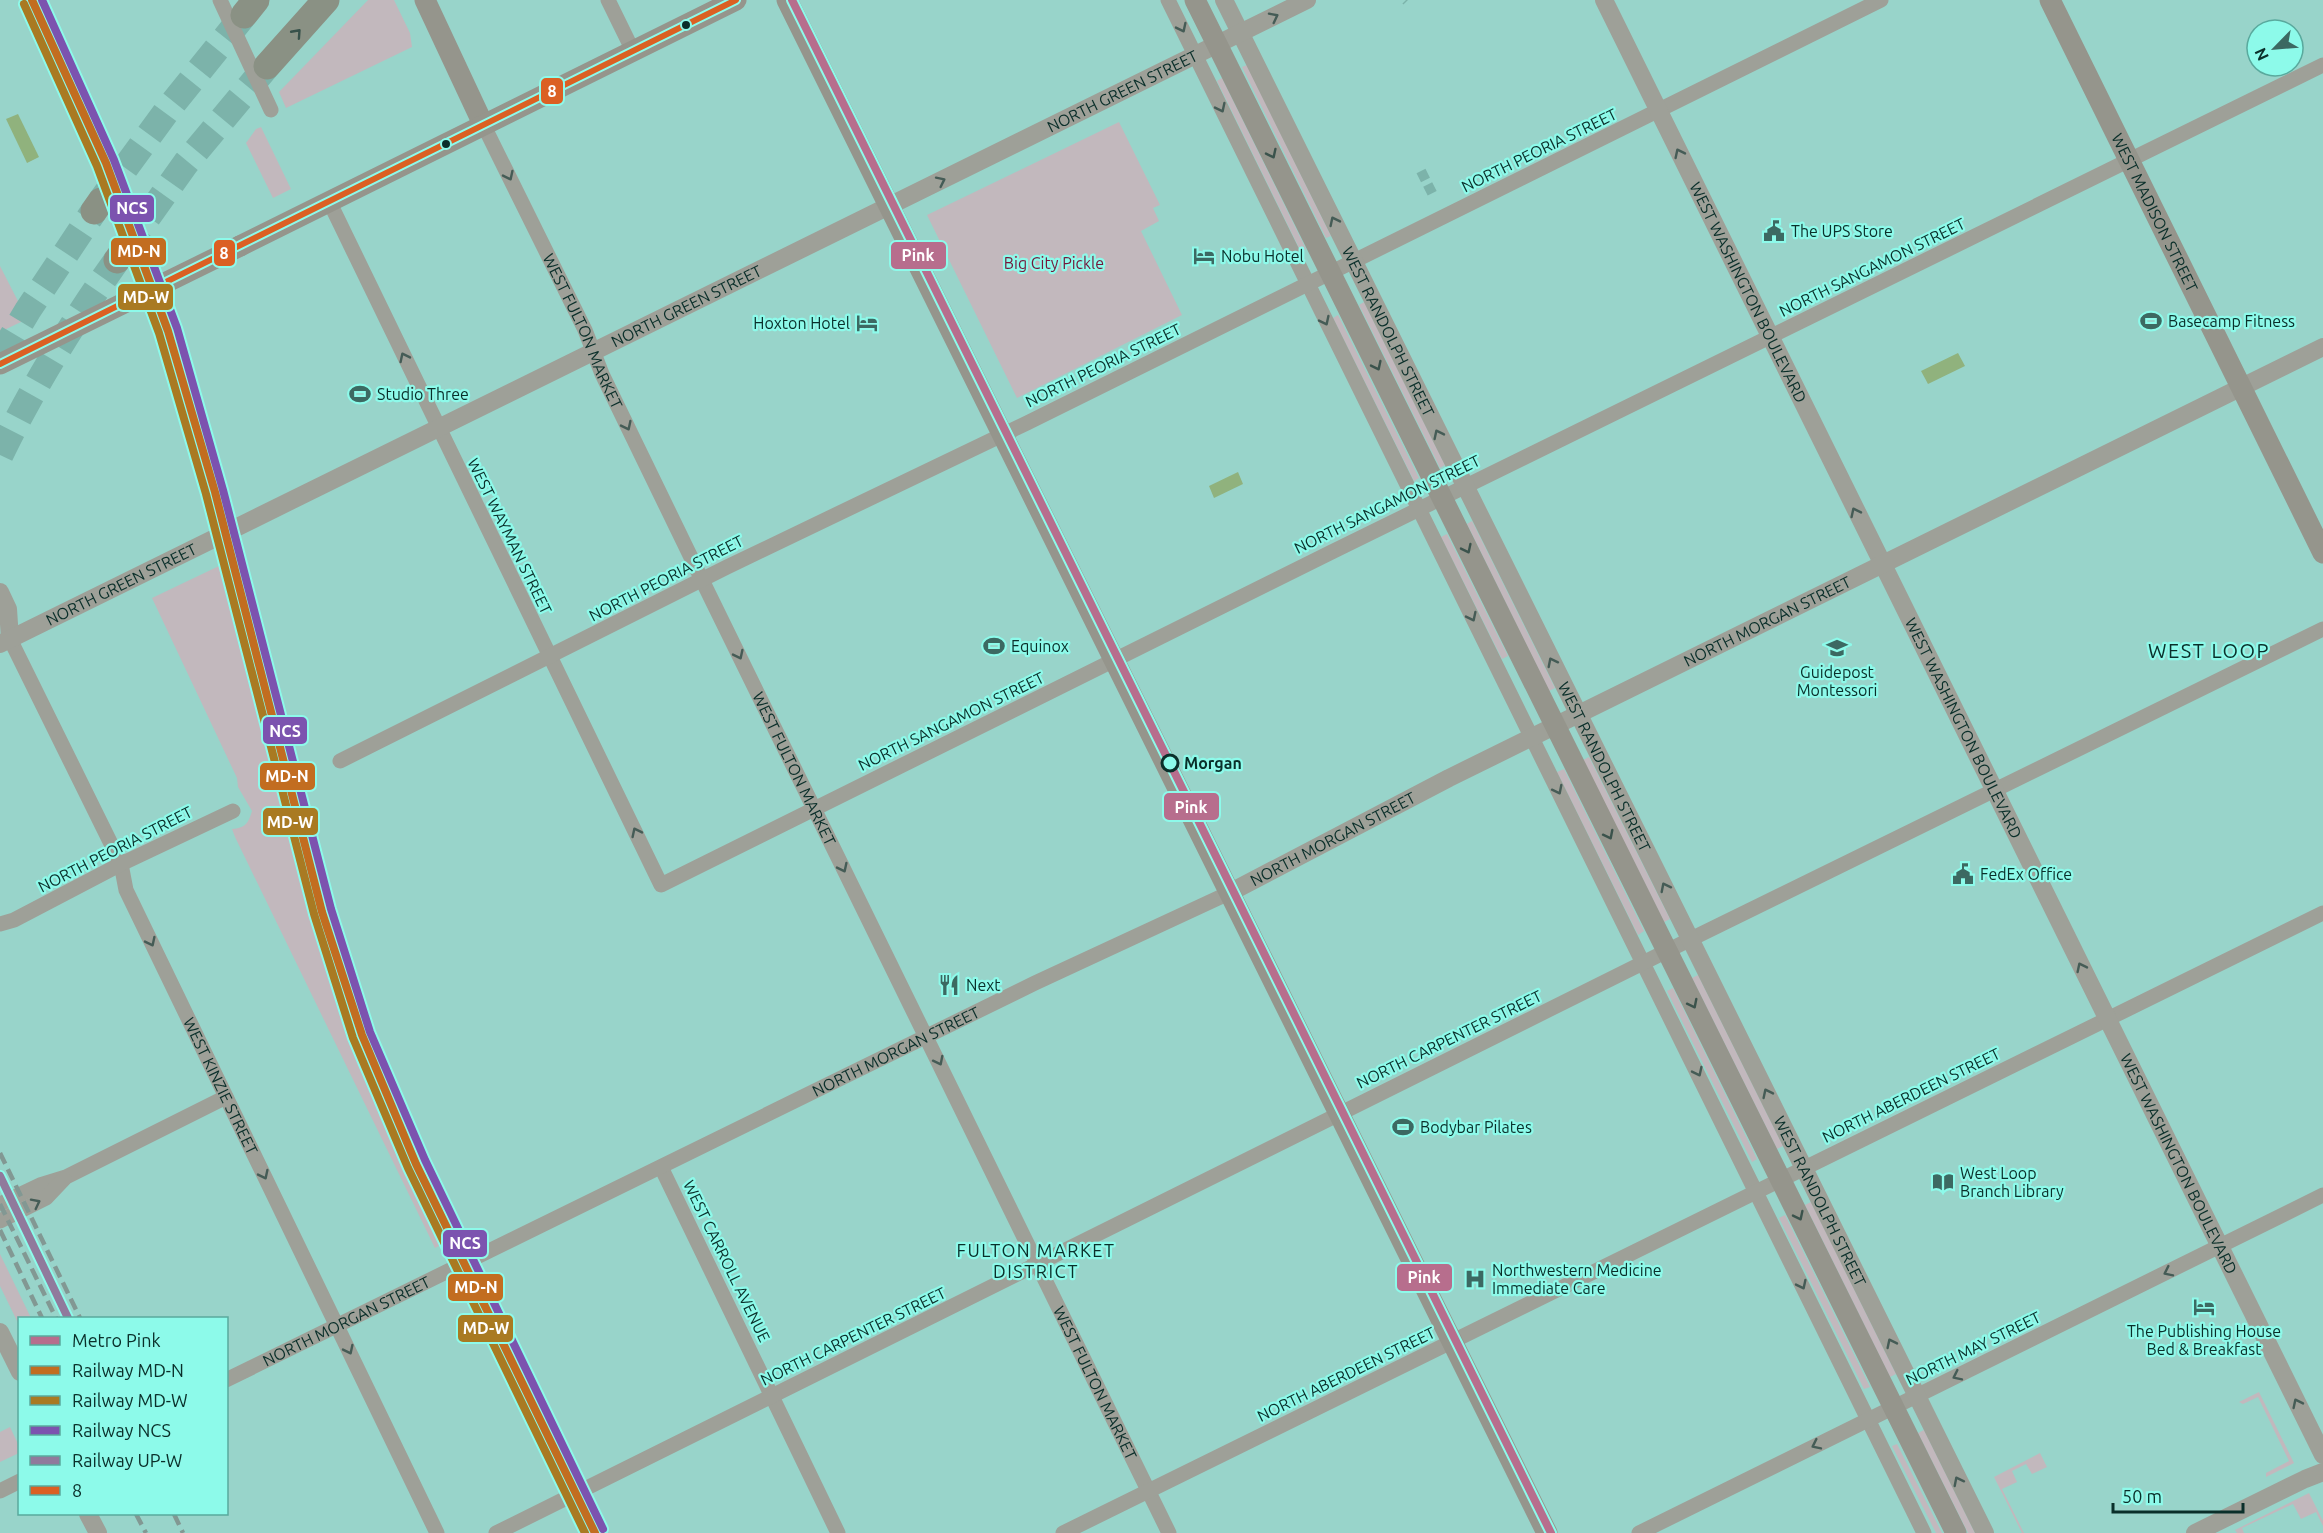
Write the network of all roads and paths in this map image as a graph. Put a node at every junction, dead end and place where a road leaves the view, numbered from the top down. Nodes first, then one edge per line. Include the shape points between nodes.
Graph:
1 (220, 0) edge
2 (326, 0) edge
3 (425, 0) edge
4 (608, 0) edge
5 (736, 0) edge
6 (787, 0) edge
7 (1168, 0) edge
8 (1196, 0) edge
9 (1224, 0) edge
10 (1307, 0) edge
11 (1604, 0) edge
12 (1881, 0) edge
13 (2050, 0) edge
14 (1241, 33) junction
15 (1218, 45) junction
16 (633, 51) junction
17 (1196, 56) junction
18 (267, 66) tunnel mouth
19 (2323, 66) edge
20 (271, 110) dead end
21 (1658, 110) junction
22 (483, 124) junction
23 (2130, 161) junction
24 (329, 201) junction
25 (888, 207) junction
26 (1354, 261) junction
27 (1331, 273) junction
28 (1307, 285) junction
29 (1770, 338) junction
30 (2323, 347) edge
31 (593, 352) junction
32 (0, 364) edge
33 (2242, 387) junction
34 (438, 428) junction
35 (1001, 436) junction
36 (1464, 487) junction
37 (1442, 497) junction
38 (1418, 508) junction
39 (2323, 554) edge
40 (1881, 564) junction
41 (702, 580) junction
42 (0, 592) edge
43 (2323, 629) edge
44 (3, 637) edge
45 (549, 657) junction
46 (1113, 661) junction
47 (1578, 714) junction
48 (1555, 726) junction
49 (1532, 737) junction
50 (340, 761) dead end
51 (1994, 791) junction
52 (814, 808) junction
53 (233, 811) dead end
54 (121, 864) junction
55 (661, 885) joint
56 (1228, 893) junction
57 (2323, 913) edge
58 (7, 922) edge
59 (0, 933) edge
60 (1691, 939) junction
61 (1667, 951) junction
62 (1644, 963) junction
63 (2107, 1019) junction
64 (926, 1037) junction
65 (226, 1097) junction
66 (1339, 1114) junction
67 (661, 1167) junction
68 (1804, 1168) junction
69 (66, 1177) junction
70 (1781, 1179) junction
71 (1756, 1191) junction
72 (2323, 1195) edge
73 (0, 1204) edge
74 (0, 1221) edge
75 (2220, 1246) junction
76 (1038, 1264) junction
77 (337, 1326) junction
78 (0, 1332) edge
79 (1451, 1342) junction
80 (18, 1368) edge
81 (228, 1379) edge
82 (772, 1396) junction
83 (1917, 1396) junction
84 (1894, 1407) junction
85 (1869, 1419) junction
86 (2323, 1455) edge
87 (2323, 1473) edge
88 (18, 1482) edge
89 (0, 1491) edge
90 (1148, 1491) junction
91 (89, 1515) edge
92 (98, 1533) edge
93 (437, 1533) edge
94 (496, 1533) edge
95 (838, 1533) edge
96 (1063, 1533) edge
97 (1169, 1533) edge
98 (1547, 1533) edge
99 (1639, 1533) edge
100 (1924, 1533) edge
101 (1956, 1533) edge
102 (1984, 1533) edge
103 (2194, 1533) edge

1 - 20 street
18 -> 2 highway
3 - 22 main road, WEST FULTON MARKET
4 - 16 street
5 - 16 main road
6 - 25 main road
7 -> 17 street
8 - 15 main road, WEST RANDOLPH STREET
9 - 14 street, WEST RANDOLPH STREET
14 -> 10 street, NORTH GREEN STREET
11 - 21 street, WEST WASHINGTON BOULEVARD
12 - 21 street, NORTH PEORIA STREET
13 - 23 main road, WEST MADISON STREET
14 - 15 street, NORTH GREEN STREET
26 -> 14 street, WEST RANDOLPH STREET
15 - 17 street, NORTH GREEN STREET
15 -> 27 main road, WEST RANDOLPH STREET
16 - 22 main road
25 -> 17 street, NORTH GREEN STREET
17 -> 28 street
19 - 23 street, NORTH SANGAMON STREET
21 - 26 street, NORTH PEORIA STREET
29 -> 21 street, WEST WASHINGTON BOULEVARD
22 - 24 main road
22 -> 31 street, WEST FULTON MARKET
23 - 29 street, NORTH SANGAMON STREET
23 - 33 main road, WEST MADISON STREET
24 - 32 main road, bridge
34 -> 24 street, WEST WAYMAN STREET
25 - 31 street, NORTH GREEN STREET
25 - 35 main road
26 - 27 street, NORTH PEORIA STREET
36 -> 26 street, WEST RANDOLPH STREET
27 - 28 street, NORTH PEORIA STREET
27 -> 37 main road, WEST RANDOLPH STREET
28 - 35 street, NORTH PEORIA STREET
28 -> 38 street
29 - 36 street, NORTH SANGAMON STREET
40 -> 29 street, WEST WASHINGTON BOULEVARD
30 - 33 street, NORTH MORGAN STREET
31 - 34 street, NORTH GREEN STREET
31 -> 41 street, WEST FULTON MARKET
33 - 39 main road, WEST MADISON STREET
33 - 40 street, NORTH MORGAN STREET
34 - 44 street, NORTH GREEN STREET
34 - 45 street, WEST WAYMAN STREET
35 - 41 street, NORTH PEORIA STREET
35 - 46 main road
36 - 37 street, NORTH SANGAMON STREET
47 -> 36 street, WEST RANDOLPH STREET
37 - 38 street, NORTH SANGAMON STREET
37 -> 48 main road, WEST RANDOLPH STREET
38 - 46 street, NORTH SANGAMON STREET
38 -> 49 street
40 - 47 street, NORTH MORGAN STREET
40 - 51 street, WEST WASHINGTON BOULEVARD
41 - 45 street, NORTH PEORIA STREET
41 -> 52 street, WEST FULTON MARKET
42 - 44 street, WEST KINZIE STREET via 8,609
43 - 51 street, NORTH CARPENTER STREET
44 - 54 street, WEST KINZIE STREET
45 - 50 street, NORTH PEORIA STREET
55 -> 45 street, WEST WAYMAN STREET
46 - 52 street, NORTH SANGAMON STREET
46 - 56 main road
47 - 48 street, NORTH MORGAN STREET
60 -> 47 street, WEST RANDOLPH STREET
48 - 49 street, NORTH MORGAN STREET
48 -> 61 main road, WEST RANDOLPH STREET
49 - 56 street, NORTH MORGAN STREET
49 -> 62 street
51 - 60 street, NORTH CARPENTER STREET
63 -> 51 street, WEST WASHINGTON BOULEVARD
52 - 55 street, NORTH SANGAMON STREET
52 -> 64 street, WEST FULTON MARKET
53 - 54 street, NORTH PEORIA STREET
54 - 58 street, NORTH PEORIA STREET
54 -> 65 street, WEST KINZIE STREET via 126,890
56 - 64 street, NORTH MORGAN STREET
56 - 66 main road
57 - 63 street, NORTH ABERDEEN STREET
58 - 59 street, NORTH PEORIA STREET
60 - 61 street, NORTH CARPENTER STREET
68 -> 60 street, WEST RANDOLPH STREET
61 - 62 street, NORTH CARPENTER STREET
61 -> 70 main road, WEST RANDOLPH STREET
62 - 66 street, NORTH CARPENTER STREET
62 -> 71 street
63 - 68 street, NORTH ABERDEEN STREET
63 - 75 street, WEST WASHINGTON BOULEVARD
64 - 67 street, NORTH MORGAN STREET
64 -> 76 street, WEST FULTON MARKET
65 - 69 street
65 -> 77 street, WEST KINZIE STREET
66 - 76 street, NORTH CARPENTER STREET
66 - 79 main road
67 - 77 street, NORTH MORGAN STREET
67 - 82 street, WEST CARROLL AVENUE
68 - 70 street, NORTH ABERDEEN STREET
83 -> 68 street, WEST RANDOLPH STREET
69 - 73 street
74 -> 69 street via 46,1198
70 - 71 street, NORTH ABERDEEN STREET
70 -> 84 main road, WEST RANDOLPH STREET
71 - 79 street, NORTH ABERDEEN STREET
71 -> 85 street
72 - 75 street, NORTH MAY STREET
75 -> 83 street, NORTH MAY STREET
86 -> 75 street, WEST WASHINGTON BOULEVARD
76 - 82 street, NORTH CARPENTER STREET
76 - 90 street, WEST FULTON MARKET
77 - 81 street, NORTH MORGAN STREET
77 -> 93 street, WEST KINZIE STREET
78 - 80 street
79 - 90 street, NORTH ABERDEEN STREET
79 - 98 main road
82 - 94 street, NORTH CARPENTER STREET
82 - 95 street, WEST CARROLL AVENUE
83 - 84 street, NORTH MAY STREET
102 -> 83 street, WEST RANDOLPH STREET
84 - 85 street, NORTH MAY STREET
84 - 101 main road, WEST RANDOLPH STREET
85 -> 99 street, NORTH MAY STREET
85 - 100 street
87 - 103 street
88 - 89 street
90 - 96 street, NORTH ABERDEEN STREET
90 - 97 street, WEST FULTON MARKET
91 - 92 street

